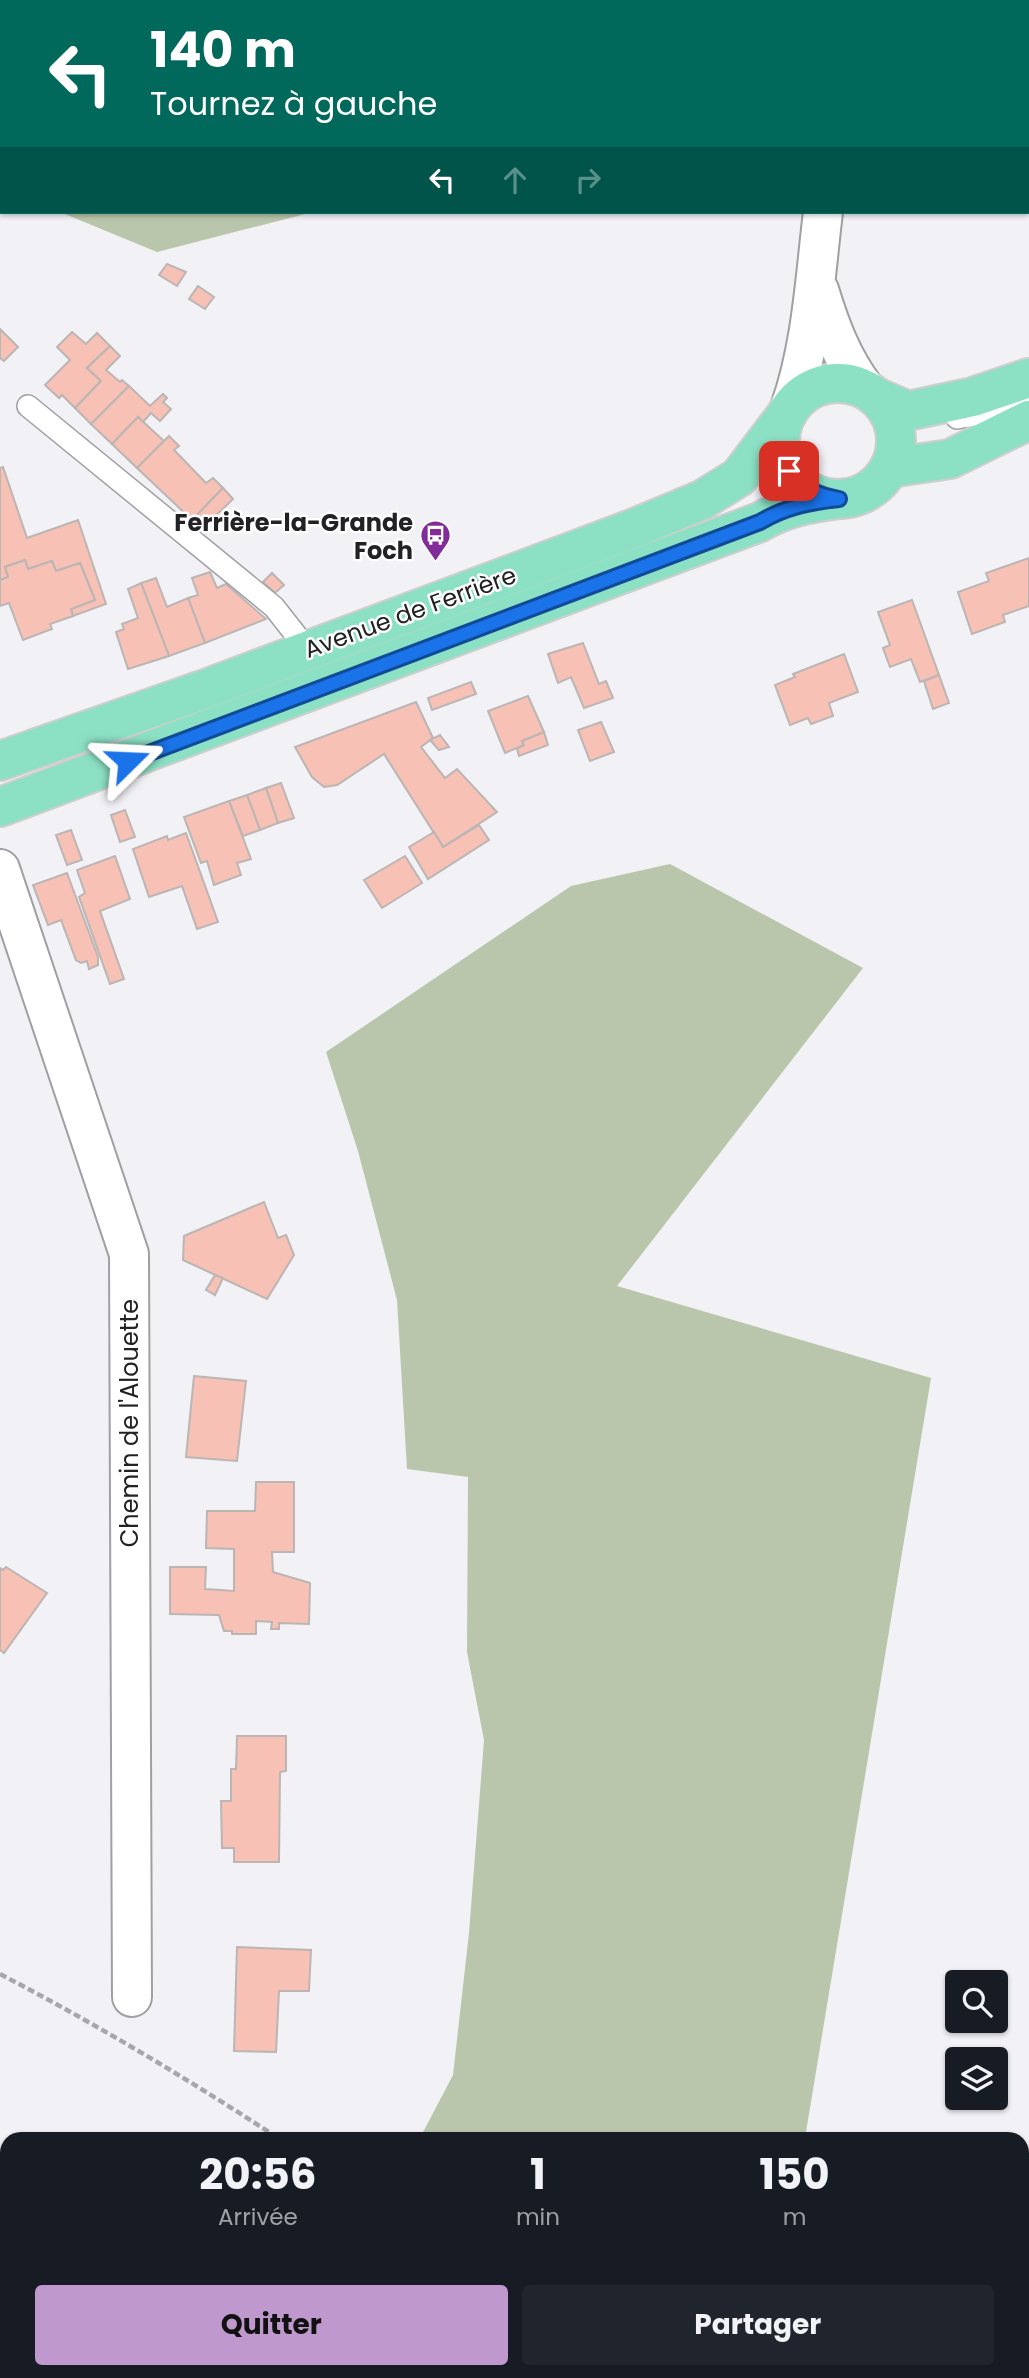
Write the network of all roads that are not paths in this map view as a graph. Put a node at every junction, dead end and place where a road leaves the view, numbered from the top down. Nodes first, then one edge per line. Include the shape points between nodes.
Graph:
1 (823, 214) edge
2 (815, 278) junction
3 (1029, 378) edge
4 (1029, 398) edge
5 (884, 400) junction
6 (28, 406) dead end
7 (788, 411) junction
8 (1029, 420) edge
9 (890, 468) junction
10 (839, 499) junction
11 (314, 669) junction
12 (0, 761) edge
13 (5, 805) edge
14 (0, 869) edge
15 (132, 1997) dead end

1 - 2 street
2 - 5 street via 847,366
2 - 7 street via 802,375
3 - 5 main road via 973,397
4 - 5 lane via 986,413 940,421
5 - 7 main road via 849,384 832,383 816,387
5 - 9 main road via 896,431
6 - 11 lane via 274,607
7 - 10 main road via 781,442 789,471 802,486
7 - 11 main road, Avenue de Ferrière via 739,477 702,500
8 - 9 main road via 950,459
9 - 10 main road via 868,490
10 - 11 main road, Avenue de Ferrière via 776,512 760,522
11 - 12 main road, Avenue de Ferrière via 171,702
11 - 13 main road, Avenue de Ferrière
14 - 15 street, Chemin de l'Alouette via 129,1254

